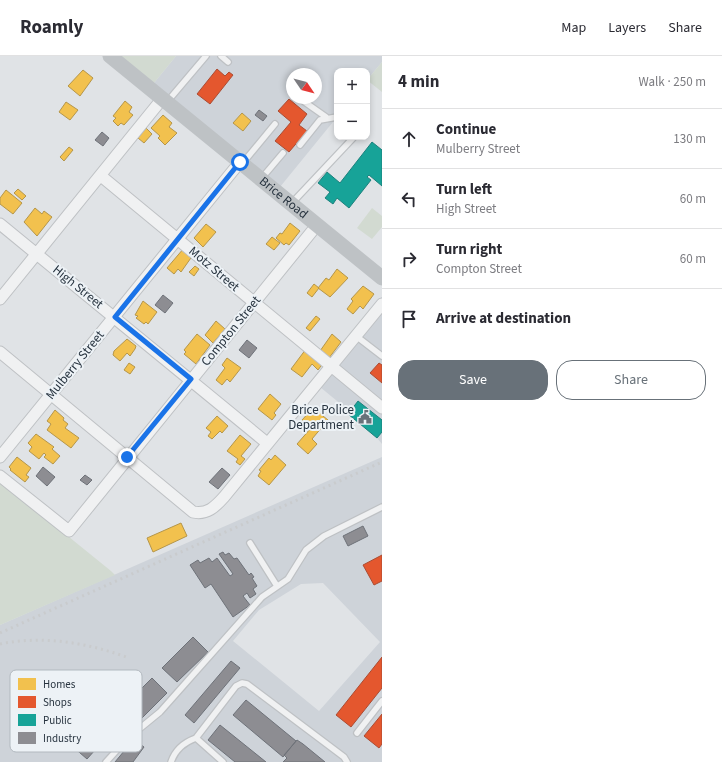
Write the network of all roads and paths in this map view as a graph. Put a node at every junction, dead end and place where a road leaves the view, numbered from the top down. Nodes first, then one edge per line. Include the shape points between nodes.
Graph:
1 (110, 56) edge
2 (206, 56) edge
3 (222, 56) edge
4 (228, 62) dead end
5 (164, 101) junction
6 (308, 104) edge
7 (326, 117) junction
8 (334, 117) edge
9 (275, 124) dead end
10 (351, 140) edge
11 (300, 145) dead end
12 (282, 153) dead end
13 (241, 163) junction
14 (101, 176) junction
15 (261, 179) junction
16 (291, 204) junction
17 (0, 224) edge
18 (317, 225) junction
19 (177, 238) junction
20 (37, 253) junction
21 (382, 278) edge
22 (0, 299) edge
23 (254, 302) junction
24 (382, 304) edge
25 (115, 317) junction
26 (356, 336) junction
27 (0, 352) edge
28 (382, 356) edge
29 (331, 366) junction
30 (191, 379) junction
31 (51, 394) junction
32 (382, 408) edge
33 (267, 443) junction
34 (0, 457) edge
35 (127, 457) junction
36 (0, 476) edge
37 (382, 507) edge
38 (250, 543) dead end
39 (277, 586) junction
40 (382, 701) edge
41 (142, 727) edge
42 (357, 733) dead end
43 (196, 738) junction
44 (115, 752) edge
45 (106, 762) edge
46 (171, 762) edge
47 (223, 762) edge
48 (347, 762) edge

1 - 5 main road, Brice Road
2 - 5 lane
3 - 4 lane
5 - 13 main road, Brice Road
5 - 14 street
6 - 7 lane
7 - 8 lane
7 - 11 lane via 320,120
9 - 13 lane
10 - 16 lane
12 - 15 lane
13 - 15 main road, Brice Road
13 - 19 street, Mulberry Street
14 - 19 street, Motz Street
14 - 20 street
15 - 16 main road, Brice Road
16 - 18 main road, Brice Road
17 - 20 street, High Street
18 - 21 main road, Brice Road
18 - 23 street, Compton Street
19 - 23 street, Motz Street
19 - 25 street, Mulberry Street
20 - 22 street
20 - 25 street, High Street
23 - 29 street, Motz Street
23 - 30 street, Compton Street
24 - 26 street
25 - 30 street, High Street
25 - 31 street, Mulberry Street
26 - 28 lane
26 - 29 street
27 - 31 street
29 - 32 street, Motz Street
29 - 33 street via 288,421
30 - 33 street, High Street
30 - 35 street, Compton Street
31 - 34 street, Mulberry Street
31 - 35 street
33 - 35 street via 224,497 207,512 200,514 193,512
35 - 36 street, Compton Street via 69,531
37 - 39 lane via 324,536 306,550 288,578
38 - 39 lane
39 - 41 lane via 262,597 160,712
40 - 42 lane
43 - 46 lane via 188,741 174,754
43 - 47 lane
43 - 48 lane via 236,686 242,683 247,684 344,757
44 - 45 lane

